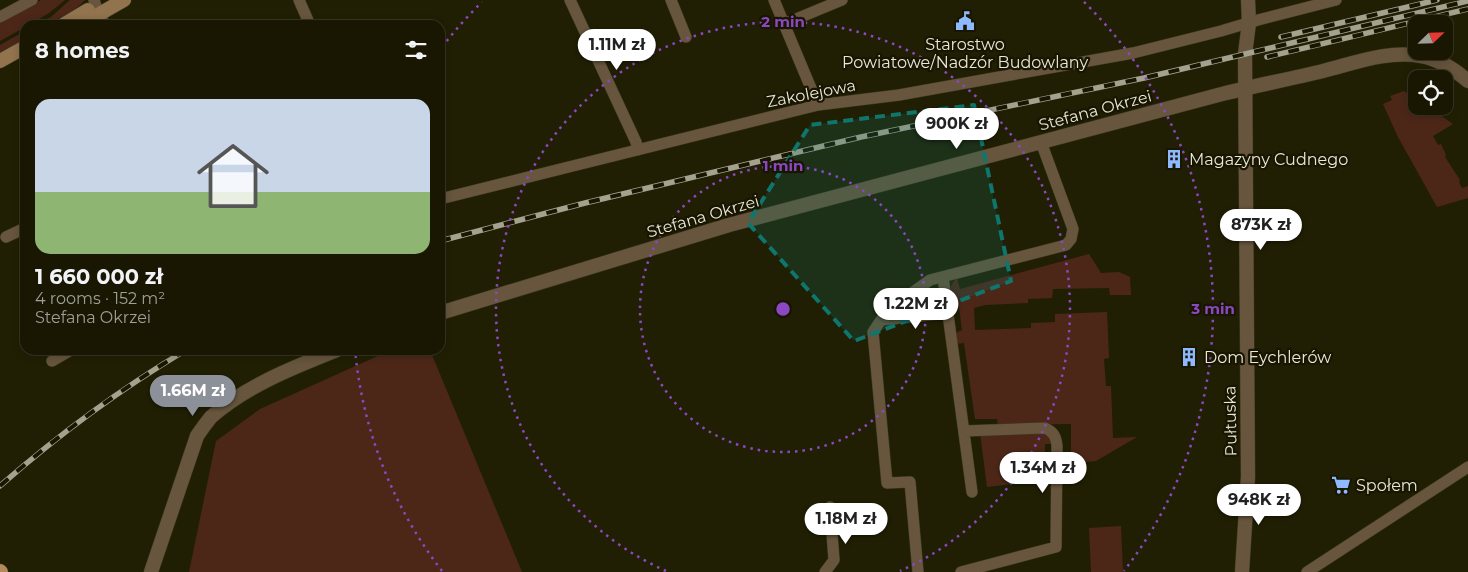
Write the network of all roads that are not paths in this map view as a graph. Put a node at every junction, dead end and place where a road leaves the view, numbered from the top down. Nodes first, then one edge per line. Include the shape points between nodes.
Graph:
1 (32, 0) edge
2 (124, 0) edge
3 (299, 0) edge
4 (671, 0) edge
5 (774, 0) edge
6 (842, 0) edge
7 (1248, 0) edge
8 (1336, 0) edge
9 (575, 2) edge
10 (100, 9) edge
11 (0, 18) edge
12 (75, 20) edge
13 (86, 20) edge
14 (308, 20) edge
15 (1249, 23) junction
16 (784, 24) junction
17 (686, 37) dead end
18 (20, 50) edge
19 (20, 59) edge
20 (0, 61) edge
21 (0, 70) edge
22 (1468, 80) edge
23 (1245, 89) junction
24 (818, 105) junction
25 (1041, 142) junction
26 (638, 150) junction
27 (445, 198) edge
28 (20, 230) edge
29 (6, 237) dead end
30 (943, 277) junction
31 (445, 311) edge
32 (948, 313) junction
33 (881, 320) junction
34 (62, 355) edge
35 (325, 355) edge
36 (52, 361) dead end
37 (964, 431) junction
38 (1468, 467) edge
39 (972, 492) dead end
40 (830, 507) dead end
41 (993, 568) edge
42 (151, 572) edge
43 (825, 572) edge
44 (918, 572) edge
45 (961, 572) edge
46 (1242, 572) edge
47 (1307, 572) edge

1 - 11 street
2 - 10 main road
3 - 14 street
4 - 17 street
5 - 16 street
6 - 16 street
7 - 15 street, Pułtuska
8 - 15 street, Zakolejowa
9 - 26 street
10 - 12 main road
10 - 13 main road
15 - 23 street, Pułtuska
15 - 24 street, Zakolejowa via 1133,53 898,95
16 - 24 street
18 - 20 main road
19 - 21 main road
22 - 23 street, Stefana Okrzei via 1440,61 1392,54
23 - 25 street, Stefana Okrzei
23 - 46 street, Pułtuska via 1248,477
24 - 26 street, Zakolejowa
25 - 30 street via 1074,229 1071,239 1066,245
25 - 31 street, Stefana Okrzei via 729,225
26 - 27 street, Zakolejowa
28 - 29 street
30 - 32 street
30 - 33 street via 930,280
32 - 33 street
32 - 37 street
33 - 44 street via 874,332 887,483 910,482
34 - 36 street
35 - 42 street via 261,385 210,419 197,436
37 - 39 street
37 - 41 street via 1045,428 1056,437 1056,547
38 - 47 street
40 - 43 street via 834,560
41 - 45 street

